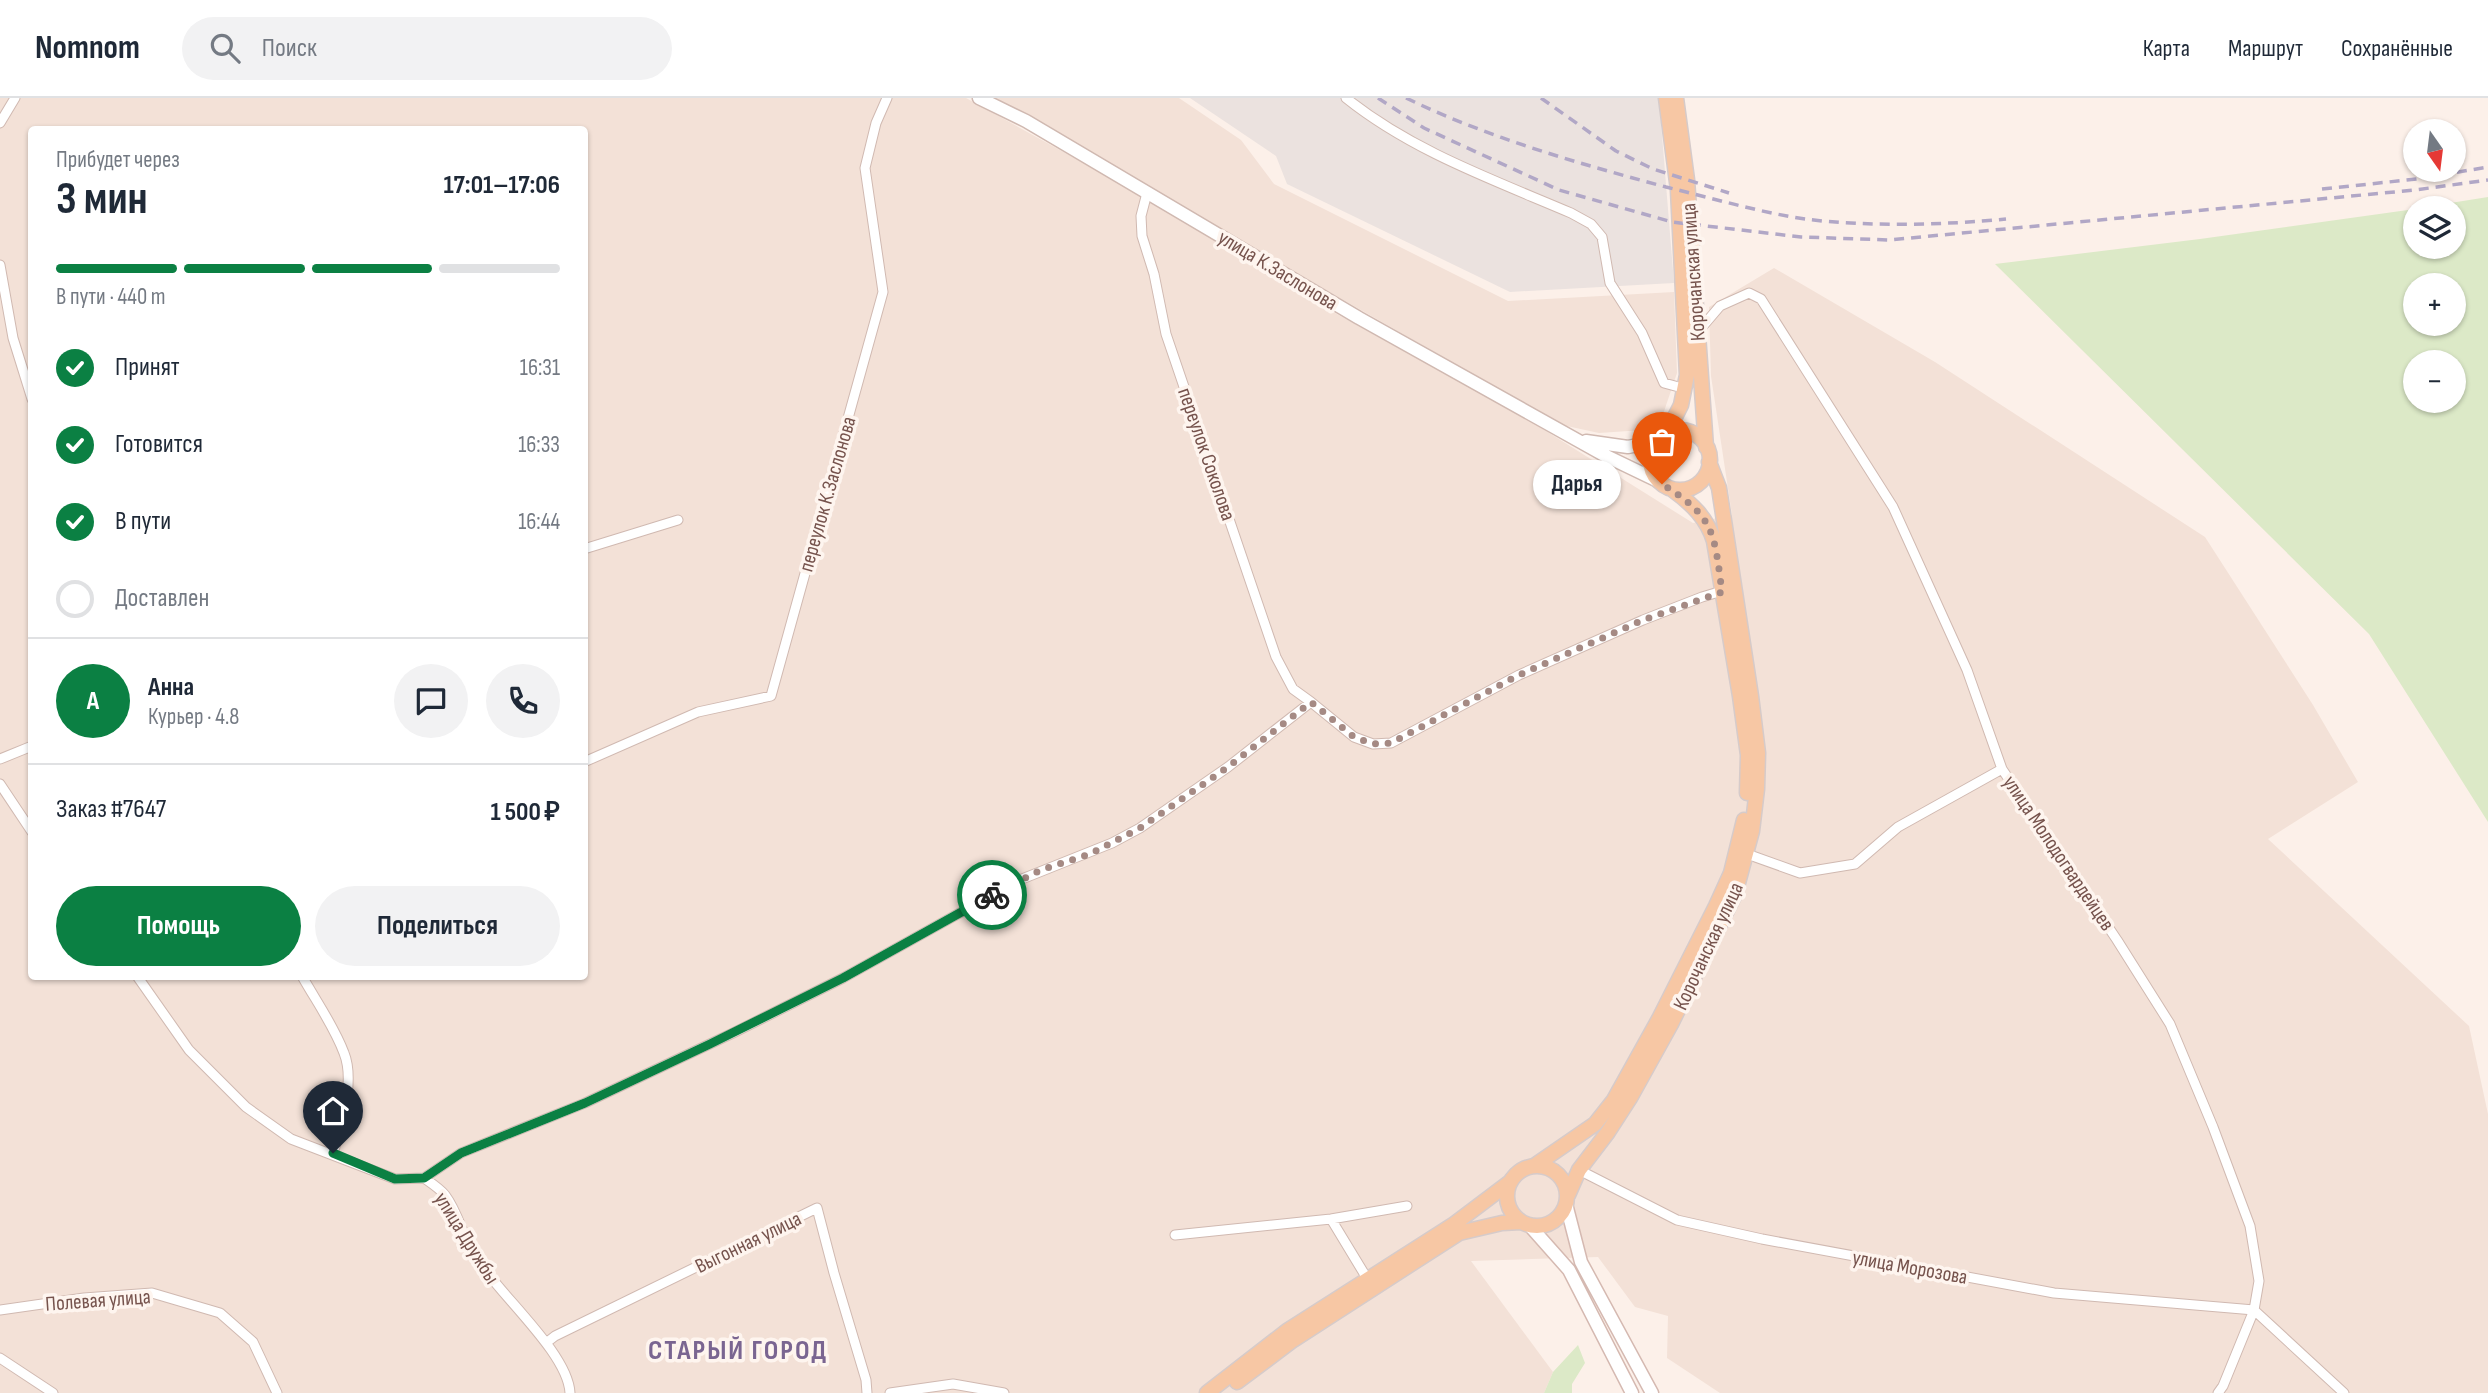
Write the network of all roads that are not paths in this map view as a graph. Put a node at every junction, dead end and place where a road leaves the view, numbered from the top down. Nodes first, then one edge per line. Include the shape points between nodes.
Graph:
1 (15, 98) edge
2 (887, 98) edge
3 (979, 98) edge
4 (1346, 98) edge
5 (1666, 98) edge
6 (1676, 98) edge
7 (0, 123) edge
8 (1147, 193) junction
9 (0, 264) edge
10 (1697, 333) junction
11 (28, 386) edge
12 (1686, 389) junction
13 (1662, 437) junction
14 (1579, 440) junction
15 (1706, 447) junction
16 (1709, 462) junction
17 (1658, 481) junction
18 (1673, 490) junction
19 (678, 520) dead end
20 (588, 548) edge
21 (1722, 592) junction
22 (1311, 702) junction
23 (28, 748) edge
24 (0, 759) edge
25 (588, 760) edge
26 (2002, 769) junction
27 (0, 784) edge
28 (28, 826) edge
29 (1747, 854) junction
30 (140, 980) edge
31 (304, 980) edge
32 (333, 1153) junction
33 (1534, 1166) junction
34 (1579, 1170) junction
35 (424, 1178) junction
36 (1510, 1182) junction
37 (1567, 1199) junction
38 (1407, 1206) dead end
39 (1331, 1219) junction
40 (1526, 1224) junction
41 (1175, 1235) dead end
42 (1368, 1280) junction
43 (0, 1310) edge
44 (2254, 1310) junction
45 (546, 1343) junction
46 (0, 1358) edge
47 (53, 1393) edge
48 (276, 1393) edge
49 (570, 1393) edge
50 (867, 1393) edge
51 (890, 1393) edge
52 (1004, 1393) edge
53 (1207, 1393) edge
54 (1222, 1393) edge
55 (1632, 1393) edge
56 (1652, 1393) edge
57 (2218, 1393) edge
58 (2344, 1393) edge

1 - 7 street
2 - 25 street, переулок К.Заслонова via 865,168 883,292 771,696 698,712
3 - 8 street, улица К.Заслонова
4 - 12 street via 1369,117 1440,156 1591,224 1602,237 1610,283 1642,333 1664,383
5 - 12 main road, Корочанская улица via 1678,190
6 - 10 main road, Корочанская улица via 1687,180
8 - 14 street, улица К.Заслонова
8 - 22 street, переулок Соколова via 1142,236 1166,334 1276,657 1293,689
9 - 11 street via 13,338
10 - 15 main road, Корочанская улица
10 - 26 street, улица Молодогвардейцев via 1731,300 1749,293 1761,299 1893,507 1967,670
12 - 13 main road, Корочанская улица
13 - 14 street, улица К.Заслонова via 1628,447
13 - 15 main road via 1681,430 1698,436
13 - 17 main road via 1652,449 1650,462
14 - 17 street, улица К.Заслонова
15 - 16 main road
16 - 18 main road via 1698,484
16 - 29 main road, Корочанская улица via 1719,488 1758,752
17 - 18 main road
18 - 21 main road, Корочанская улица via 1691,503 1710,529
19 - 20 street
21 - 22 street, переулок Соколова via 1643,620 1519,675 1391,743 1373,744 1354,737
21 - 33 main road, Корочанская улица via 1748,755 1743,829 1731,873 1614,1100 1595,1124
22 - 35 street via 1218,775 1112,844 1017,881 843,978 596,1098 461,1153
23 - 24 street
26 - 29 street via 1898,827 1855,864 1800,873
26 - 44 street, улица Молодогвардейцев via 2170,1024 2250,1226 2259,1281
27 - 28 street
29 - 34 main road, Корочанская улица via 1731,904 1671,1024 1618,1118
30 - 32 street, улица Дружбы via 190,1050 246,1107 291,1139
31 - 32 street via 345,1054 349,1081
32 - 35 street, улица Дружбы via 395,1179
33 - 36 main road via 1524,1168
33 - 37 main road via 1560,1177
34 - 37 main road, Корочанская улица
34 - 44 street, улица Морозова via 1676,1220 1762,1239 2054,1293
35 - 45 street, улица Дружбы via 443,1193 473,1253
36 - 40 main road via 1507,1200 1514,1217
36 - 42 main road
37 - 40 main road via 1556,1220
37 - 56 street via 1581,1262
38 - 39 street
39 - 41 street
39 - 42 street
40 - 54 main road via 1502,1223 1459,1233 1293,1340
40 - 55 street via 1569,1270
42 - 53 main road via 1287,1331
43 - 48 street, Полевая улица via 152,1293 220,1313 253,1342
44 - 57 street, улица Молодогвардейцев
44 - 58 street
45 - 49 street, улица Дружбы
45 - 50 street, Выгонная улица via 817,1208
46 - 47 street
51 - 52 street via 953,1384

